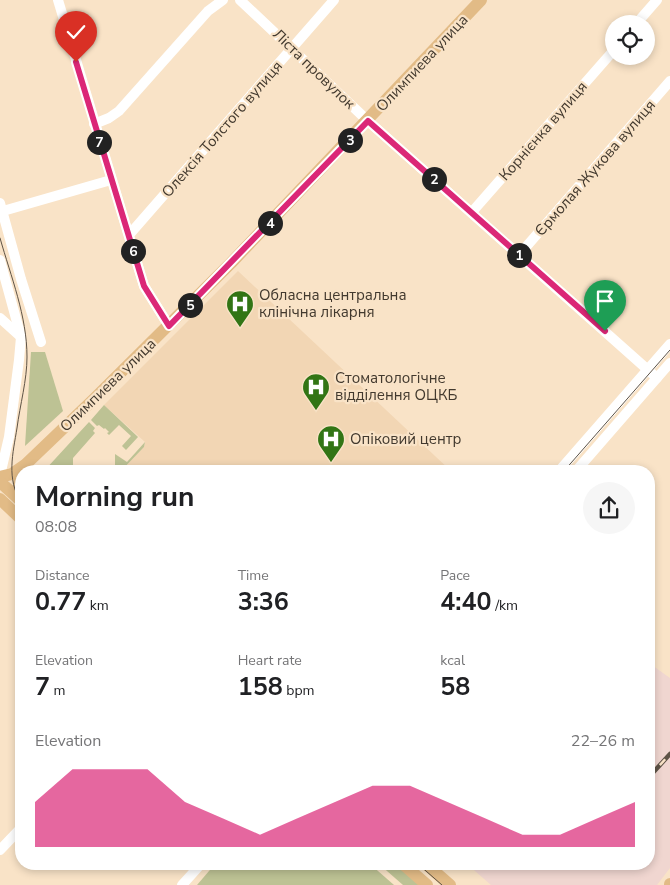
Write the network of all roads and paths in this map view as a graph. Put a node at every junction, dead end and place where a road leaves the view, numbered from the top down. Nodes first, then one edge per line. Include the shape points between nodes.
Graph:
1 (58, 0) edge
2 (223, 0) edge
3 (240, 0) edge
4 (334, 0) edge
5 (481, 0) edge
6 (657, 0) edge
7 (644, 15) edge
8 (293, 48) junction
9 (605, 60) edge
10 (670, 81) edge
11 (368, 121) junction
12 (94, 124) junction
13 (111, 180) junction
14 (1, 207) edge
15 (472, 212) junction
16 (128, 235) junction
17 (519, 255) junction
18 (0, 260) edge
19 (0, 318) edge
20 (169, 326) junction
21 (21, 337) junction
22 (41, 342) dead end
23 (670, 344) edge
24 (670, 364) edge
25 (647, 369) junction
26 (657, 378) junction
27 (3, 449) edge
28 (27, 465) edge
29 (564, 465) edge
30 (581, 465) edge
31 (15, 470) edge
32 (1, 477) edge
33 (15, 494) edge
34 (0, 499) edge
35 (15, 510) edge
36 (15, 513) edge
37 (15, 834) edge
38 (0, 850) edge
39 (196, 870) edge
40 (410, 870) edge
41 (433, 870) edge
42 (182, 885) edge
43 (427, 885) edge
44 (450, 885) edge

1 - 12 street
2 - 12 street via 208,11 119,111
3 - 8 street, Ліста провулок
4 - 8 street, Олексія Толстого вулиця
5 - 11 main road, Олимпиева улица
6 - 7 street
8 - 11 street, Ліста провулок
8 - 16 street, Олексія Толстого вулиця
9 - 15 street, Корнієнка вулиця
10 - 17 street, Єрмолая Жукова вулиця
11 - 15 street, Ліста провулок
11 - 20 main road, Олимпиева улица
12 - 13 street
13 - 14 street
13 - 16 street
14 - 22 street
15 - 17 street, Ліста провулок
16 - 20 street via 144,286
17 - 25 street, Ліста провулок
18 - 21 street
19 - 21 street
20 - 28 main road, Олимпиева улица
21 - 27 street via 20,360
23 - 25 street
24 - 26 street
25 - 26 street, Ліста провулок
25 - 29 street
26 - 30 street
27 - 32 street
31 - 32 main road
32 - 33 main road
32 - 35 street
34 - 36 main road
37 - 38 street
39 - 42 street
40 - 43 main road
41 - 44 main road

